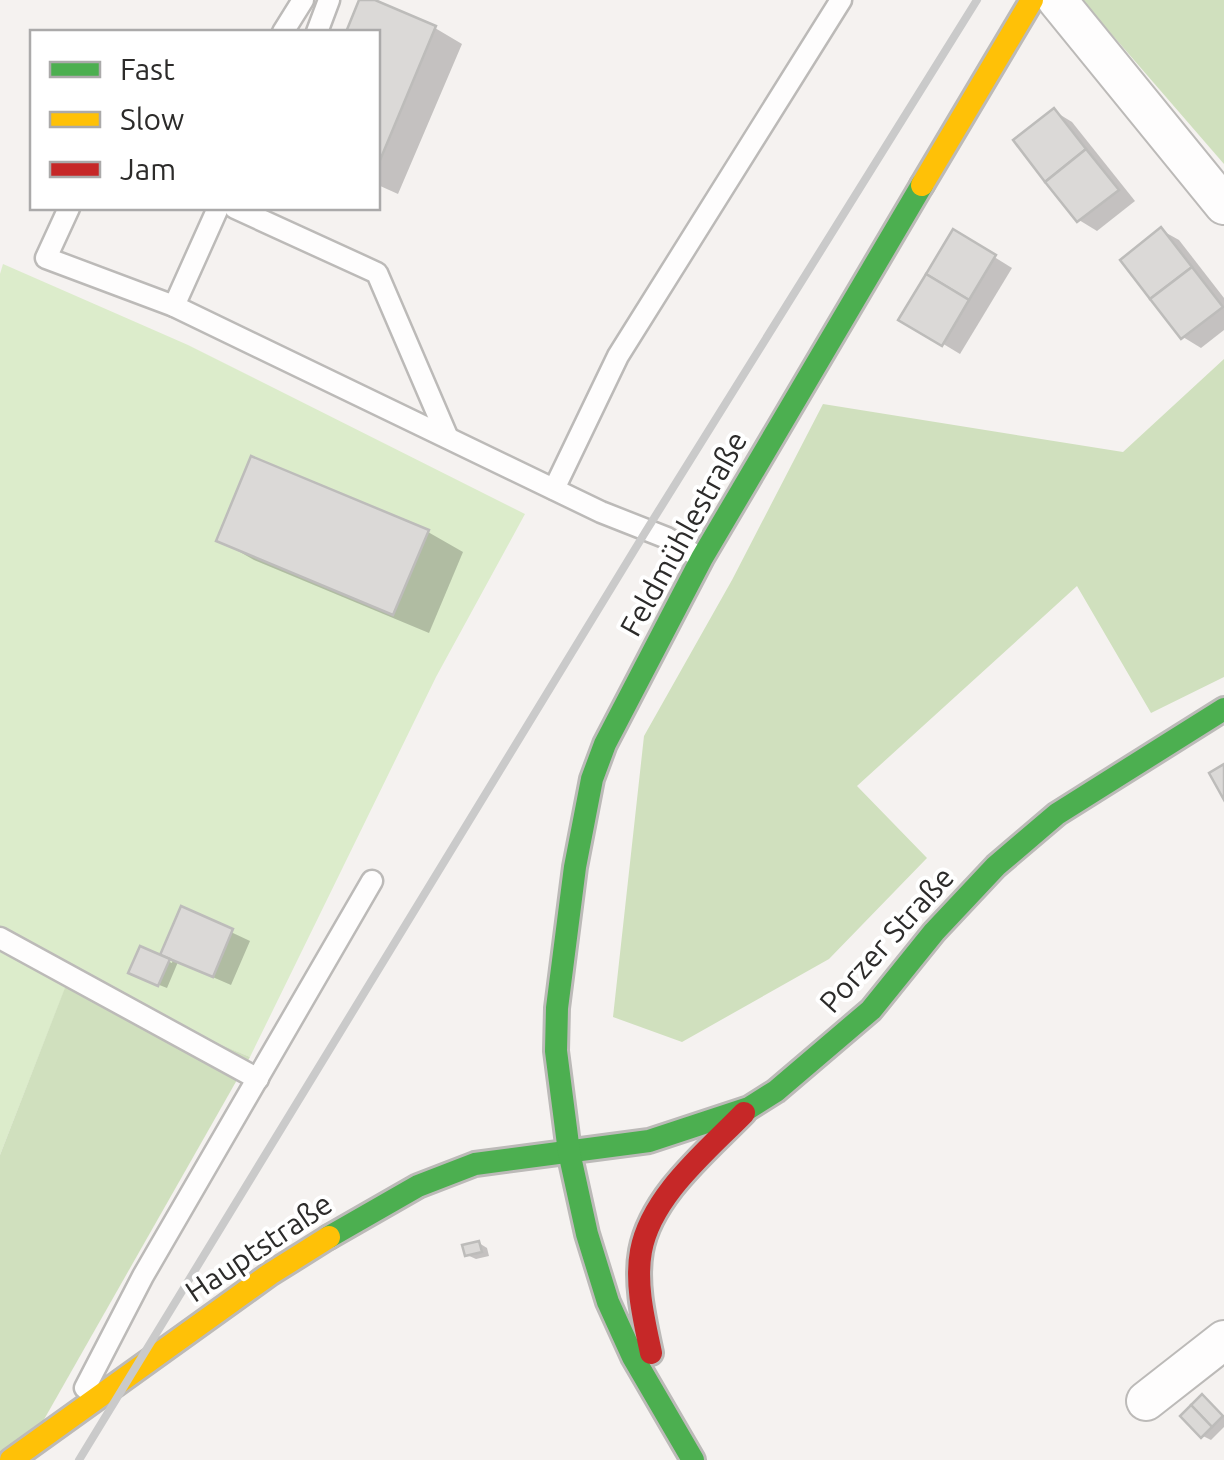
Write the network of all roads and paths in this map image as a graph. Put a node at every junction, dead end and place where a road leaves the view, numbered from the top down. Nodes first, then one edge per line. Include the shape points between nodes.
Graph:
1 (303, 0) edge
2 (329, 0) edge
3 (841, 0) edge
4 (1032, 0) edge
5 (1056, 0) edge
6 (284, 30) edge
7 (318, 30) edge
8 (1224, 204) edge
9 (68, 210) edge
10 (217, 210) edge
11 (239, 210) edge
12 (174, 306) junction
13 (447, 436) junction
14 (554, 489) junction
15 (702, 558) junction
16 (1224, 708) edge
17 (372, 881) dead end
18 (0, 938) edge
19 (258, 1080) junction
20 (749, 1108) junction
21 (569, 1152) junction
22 (1224, 1340) edge
23 (1146, 1401) dead end
24 (72, 1415) junction
25 (666, 1418) junction
26 (11, 1460) edge
27 (693, 1460) edge

1 - 6 lane
2 - 7 lane
3 - 14 lane via 618,356
4 - 15 street, Feldmühlestraße
5 - 8 street
9 - 12 lane via 46,258
10 - 12 lane
11 - 13 lane via 378,273
12 - 13 lane
13 - 14 lane
14 - 15 lane
15 - 21 street, Feldmühlestraße via 592,779 557,1008
16 - 20 street, Porzer Straße via 1057,814 1020,845 934,932 871,1010
17 - 19 lane
18 - 19 lane
19 - 24 lane via 143,1276
20 - 21 street, Porzer Straße via 649,1141
20 - 25 street via 679,1179 641,1247 640,1296
21 - 24 street, Hauptstraße via 475,1164 374,1208
21 - 25 street, Feldmühlestraße via 608,1302
22 - 23 street
24 - 26 street, Hauptstraße
25 - 27 street, Feldmühlestraße

